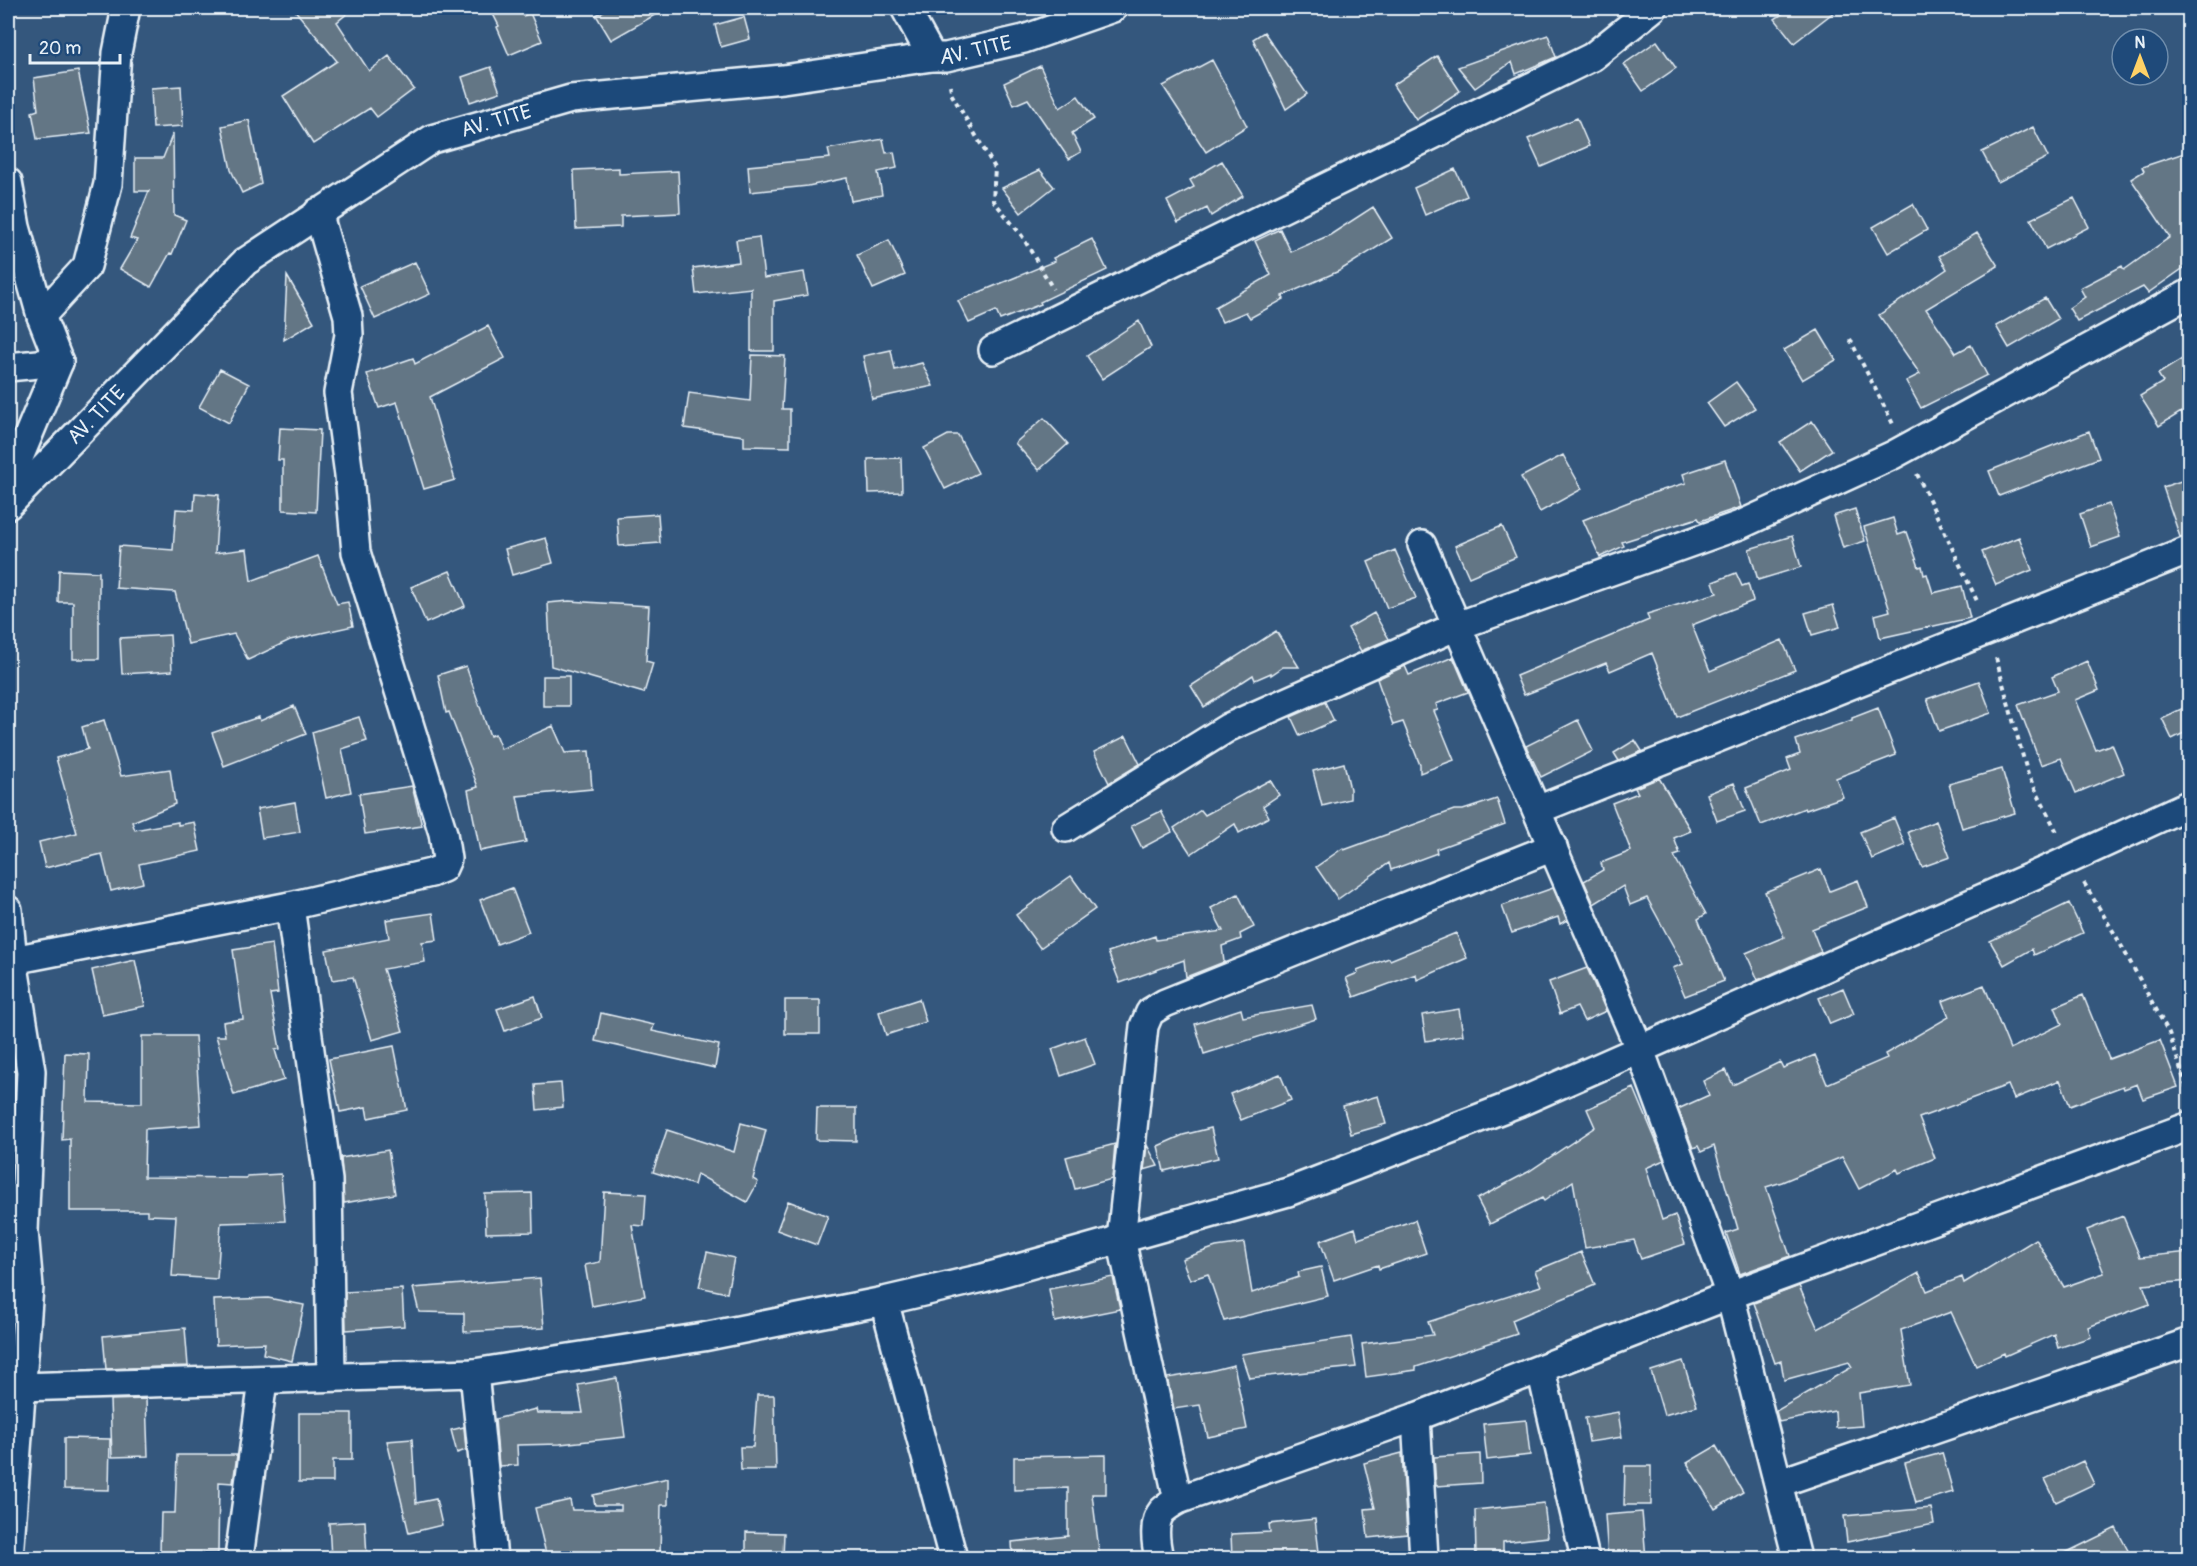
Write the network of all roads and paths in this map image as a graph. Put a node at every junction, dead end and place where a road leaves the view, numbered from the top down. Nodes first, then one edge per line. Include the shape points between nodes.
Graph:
1 (126, 8) edge
2 (905, 8) edge
3 (1113, 8) edge
4 (1653, 8) edge
5 (939, 57) junction
6 (8, 182) edge
7 (318, 212) junction
8 (2190, 293) edge
9 (1067, 314) junction
10 (41, 316) junction
11 (1850, 339) dead end
12 (993, 350) dead end
13 (59, 362) junction
14 (8, 367) edge
15 (1905, 448) junction
16 (8, 484) edge
17 (8, 505) edge
18 (1422, 545) dead end
19 (2190, 550) edge
20 (1457, 626) junction
21 (1990, 628) junction
22 (2190, 804) edge
23 (1537, 810) junction
24 (1066, 828) dead end
25 (1552, 847) junction
26 (2070, 859) junction
27 (291, 906) junction
28 (8, 910) edge
29 (13, 960) junction
30 (1640, 1050) junction
31 (2190, 1098) edge
32 (2190, 1126) edge
33 (1121, 1239) junction
34 (18, 1282) edge
35 (1730, 1295) junction
36 (884, 1301) junction
37 (2190, 1342) edge
38 (1541, 1370) junction
39 (474, 1373) junction
40 (331, 1376) junction
41 (262, 1381) junction
42 (20, 1387) junction
43 (1416, 1417) junction
44 (1779, 1483) junction
45 (1178, 1500) junction
46 (9, 1544) edge
47 (239, 1558) edge
48 (493, 1558) edge
49 (953, 1558) edge
50 (1159, 1558) edge
51 (1424, 1558) edge
52 (1585, 1558) edge
53 (1797, 1558) edge

1 - 10 street via 117,53 108,184 87,266
2 - 5 street
3 - 5 street, AV. TITE via 1024,39
4 - 9 street via 1592,57
5 - 7 street, AV. TITE via 783,79 571,99 432,139
5 - 9 path via 952,95 995,168 993,200 1022,236
6 - 10 street
7 - 17 street, AV. TITE via 245,262
7 - 27 street via 348,316 349,335 338,393 356,552 443,833 447,859 443,868 431,873
8 - 15 street
9 - 12 street
10 - 13 street
11 - 15 path
13 - 14 street
13 - 16 street
15 - 20 street via 1740,525
15 - 21 path
18 - 20 street
19 - 21 street
20 - 23 street
20 - 24 street via 1229,727
21 - 23 street
21 - 26 path via 1998,673 2028,775
22 - 26 street
23 - 25 street
25 - 30 street
25 - 33 street via 1150,1012 1144,1026
26 - 30 street
26 - 31 path via 2169,1033
27 - 29 street
27 - 40 street via 328,1180
28 - 29 street
29 - 34 street via 31,1071
30 - 33 street via 1288,1192
30 - 35 street
32 - 35 street
33 - 36 street
33 - 45 street
34 - 42 street
35 - 38 street
35 - 44 street
36 - 39 street via 703,1337
36 - 49 street
37 - 44 street
38 - 43 street
38 - 52 street
39 - 40 street
39 - 48 street
40 - 41 street
41 - 42 street
41 - 47 street
42 - 46 street
43 - 45 street
43 - 51 street
44 - 53 street
45 - 50 street via 1162,1511 1156,1524

